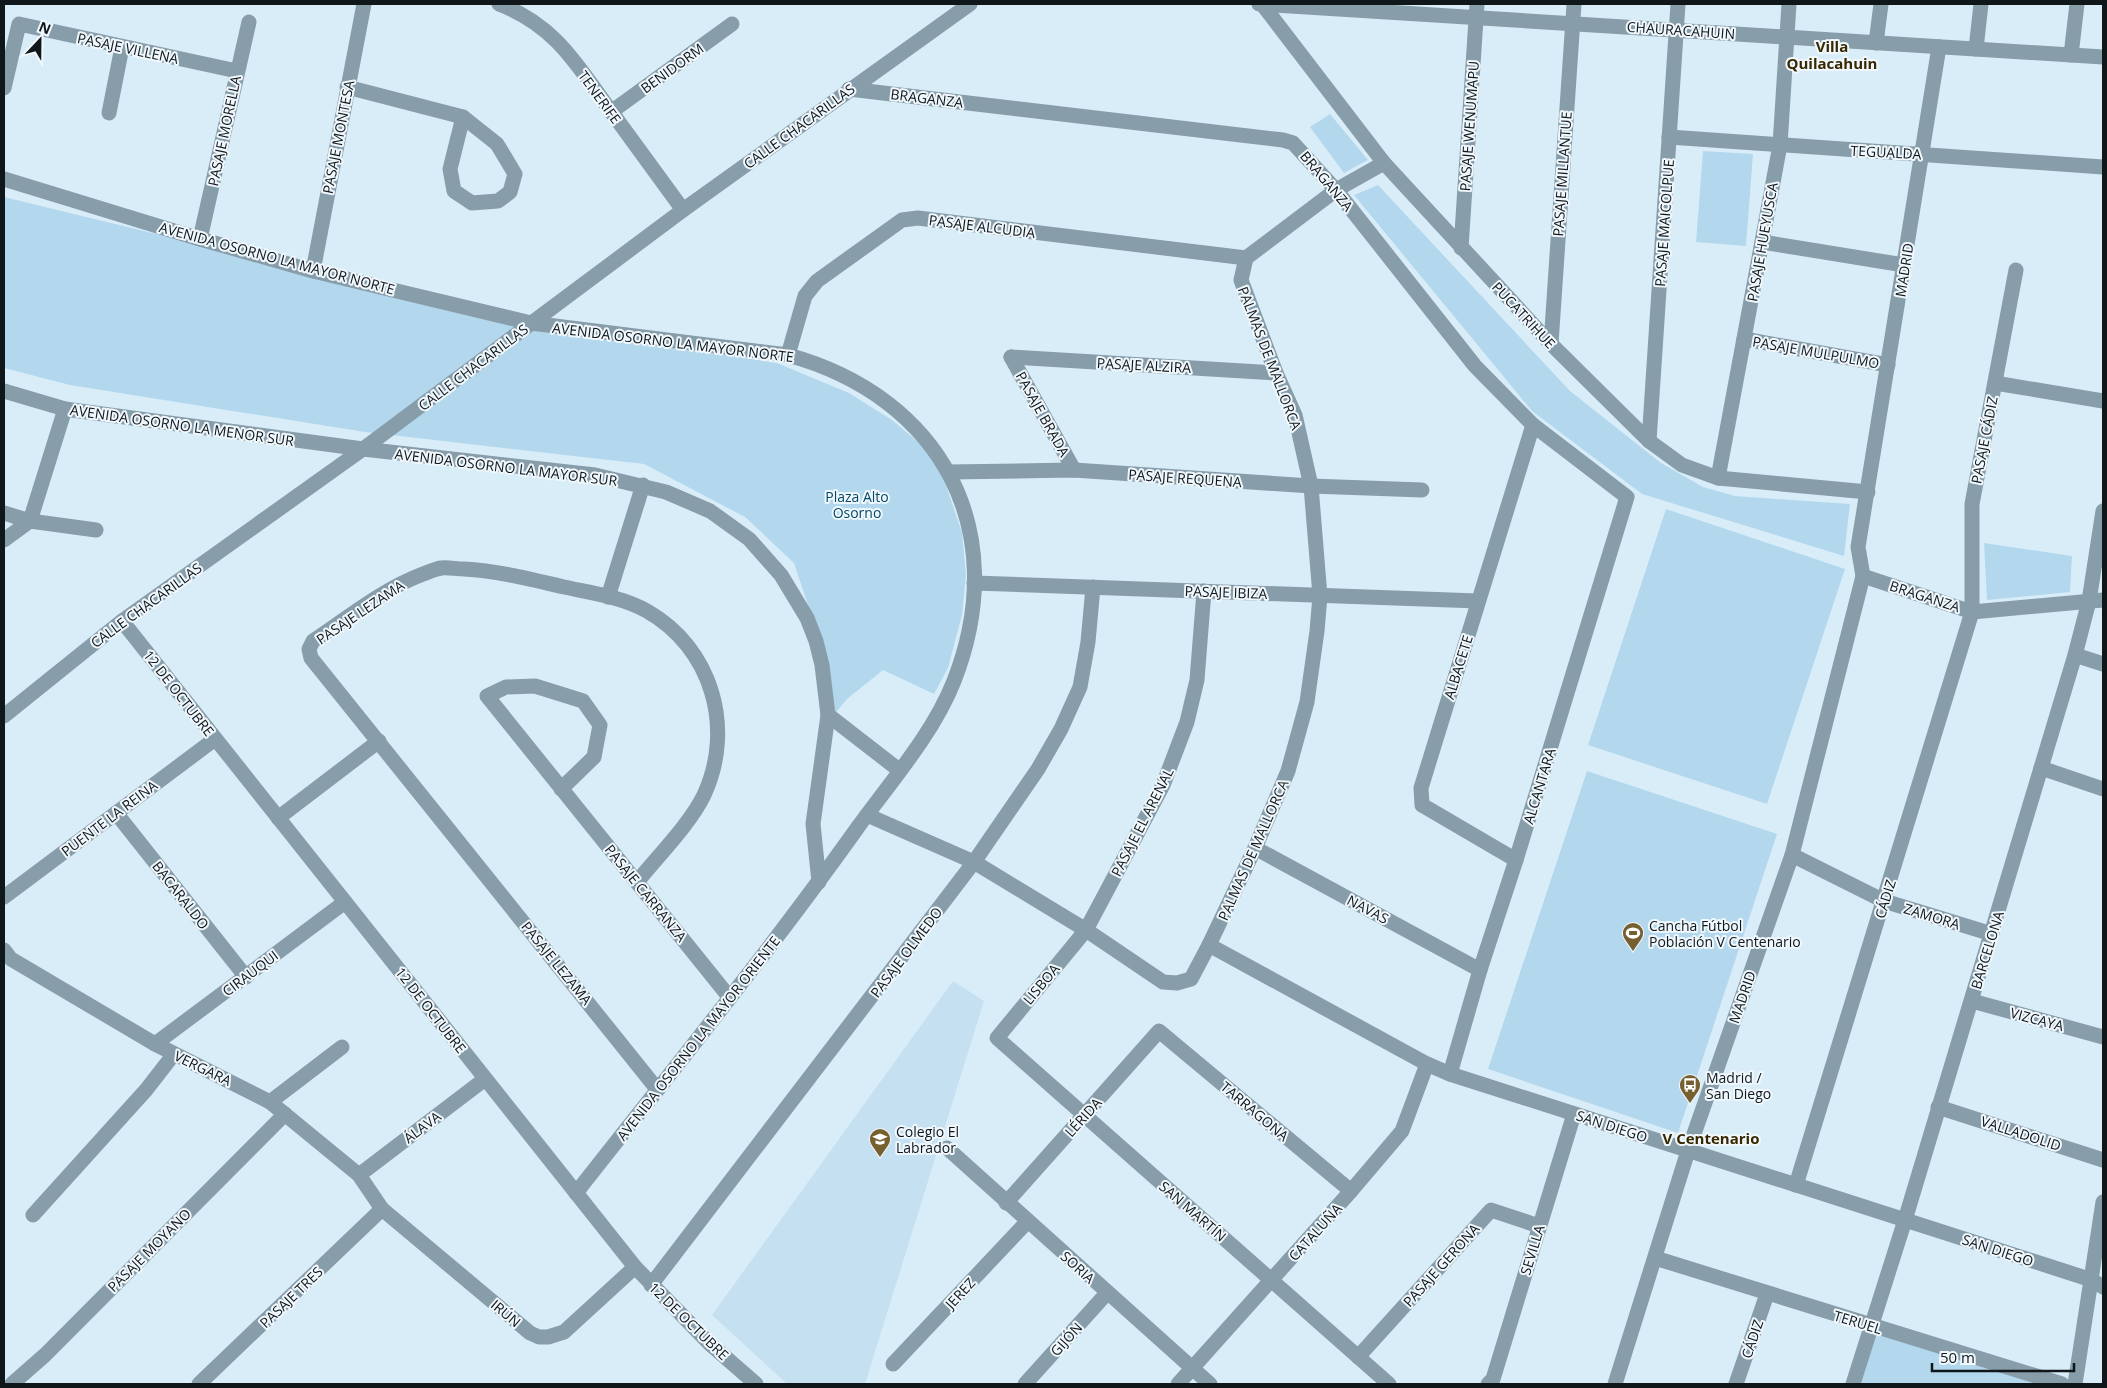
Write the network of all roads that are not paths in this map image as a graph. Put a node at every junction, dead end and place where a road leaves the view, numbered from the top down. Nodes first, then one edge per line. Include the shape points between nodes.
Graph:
1 (364, 4) edge
2 (499, 4) edge
3 (970, 4) edge
4 (1268, 4) edge
5 (1574, 4) edge
6 (1678, 4) edge
7 (1789, 4) edge
8 (1881, 4) edge
9 (1981, 4) edge
10 (2077, 4) edge
11 (1372, 7) edge
12 (1477, 11) edge
13 (248, 22) dead end
14 (1572, 23) junction
15 (732, 24) dead end
16 (1676, 30) junction
17 (1788, 37) junction
18 (1876, 43) junction
19 (122, 47) junction
20 (1940, 47) junction
21 (1976, 49) junction
22 (2071, 55) junction
23 (2103, 57) edge
24 (237, 71) junction
25 (347, 87) junction
26 (4, 88) edge
27 (849, 89) junction
28 (611, 112) junction
29 (109, 113) dead end
30 (463, 116) junction
31 (1669, 137) junction
32 (1780, 145) junction
33 (1922, 154) junction
34 (1384, 163) junction
35 (2103, 167) edge
36 (4, 179) edge
37 (1336, 190) junction
38 (683, 210) junction
39 (200, 239) junction
40 (1762, 242) junction
41 (1461, 248) junction
42 (1246, 258) junction
43 (1904, 265) junction
44 (313, 270) junction
45 (2016, 270) dead end
46 (531, 323) junction
47 (1744, 339) junction
48 (1551, 344) junction
49 (788, 355) junction
50 (1011, 357) joint
51 (1888, 365) junction
52 (1276, 373) junction
53 (1995, 384) junction
54 (4, 391) edge
55 (2103, 401) edge
56 (64, 409) junction
57 (1533, 425) junction
58 (1649, 441) junction
59 (363, 449) junction
60 (1074, 470) junction
61 (948, 472) junction
62 (1718, 478) junction
63 (643, 485) junction
64 (1311, 486) junction
65 (1422, 490) dead end
66 (1868, 492) junction
67 (1627, 497) joint
68 (2103, 511) edge
69 (4, 512) edge
70 (30, 521) junction
71 (96, 530) dead end
72 (4, 540) edge
73 (1862, 576) junction
74 (974, 583) junction
75 (1093, 587) junction
76 (1204, 591) junction
77 (1320, 596) junction
78 (608, 597) junction
79 (2096, 600) edge
80 (1478, 601) junction
81 (1972, 612) junction
82 (122, 621) junction
83 (2075, 655) junction
84 (2103, 664) edge
85 (828, 715) junction
86 (4, 716) edge
87 (215, 739) junction
88 (379, 741) junction
89 (2042, 768) junction
90 (899, 770) junction
91 (561, 789) junction
92 (2103, 789) edge
93 (116, 813) junction
94 (867, 815) junction
95 (278, 818) junction
96 (1255, 848) junction
97 (1792, 855) junction
98 (1516, 860) junction
99 (974, 862) junction
100 (637, 882) junction
101 (819, 882) junction
102 (4, 898) edge
103 (1884, 901) junction
104 (345, 902) junction
105 (1086, 930) junction
106 (1992, 934) junction
107 (1209, 945) junction
108 (4, 950) edge
109 (1480, 970) junction
110 (246, 977) junction
111 (730, 998) junction
112 (1972, 1001) junction
113 (1159, 1031) joint
114 (2103, 1037) edge
115 (997, 1038) joint
116 (155, 1044) junction
117 (342, 1047) dead end
118 (174, 1054) junction
119 (1427, 1064) junction
120 (1450, 1074) junction
121 (485, 1079) junction
122 (658, 1090) junction
123 (270, 1102) junction
124 (1938, 1107) junction
125 (285, 1114) junction
126 (1574, 1114) junction
127 (1084, 1115) junction
128 (947, 1148) dead end
129 (1688, 1151) junction
130 (2103, 1160) edge
131 (359, 1175) junction
132 (1796, 1185) junction
133 (1351, 1191) junction
134 (576, 1193) junction
135 (2103, 1202) edge
136 (1006, 1203) junction
137 (382, 1209) junction
138 (33, 1214) dead end
139 (1905, 1220) junction
140 (1027, 1222) junction
141 (1539, 1226) junction
142 (1654, 1258) junction
143 (635, 1267) junction
144 (1271, 1280) junction
145 (2098, 1283) edge
146 (651, 1285) junction
147 (1107, 1293) junction
148 (1767, 1294) junction
149 (1872, 1326) junction
150 (1358, 1357) junction
151 (893, 1364) dead end
152 (1192, 1368) junction
153 (12, 1384) edge
154 (199, 1384) edge
155 (756, 1384) edge
156 (1025, 1384) edge
157 (1178, 1384) edge
158 (1210, 1384) edge
159 (1389, 1384) edge
160 (1488, 1384) edge
161 (1615, 1384) edge
162 (1736, 1384) edge
163 (1853, 1384) edge
164 (2062, 1384) edge
165 (2075, 1384) edge

1 - 25 street, PASAJE MONTESA
2 - 28 street, TENERIFE via 526,17 557,40
3 - 27 street, CALLE CHACARILLAS
4 - 11 street, CHAURACAHUIN
4 - 34 street, PUCATRIHUE
5 - 14 street, PASAJE MILLANTUE
6 - 16 street, PASAJE MAICOLPUE
7 - 17 street, PASAJE HUEYUSCA
8 - 18 street
9 - 21 street
10 - 22 street
11 - 12 street, CHAURACAHUIN
12 - 14 street, CHAURACAHUIN
12 - 41 street, PASAJE WENUMAPU
13 - 24 street, PASAJE MORELLA
14 - 16 street, CHAURACAHUIN
14 - 48 street, PASAJE MILLANTUE
15 - 28 street, BENIDORM
16 - 17 street, CHAURACAHUIN
16 - 31 street, PASAJE MAICOLPUE
17 - 18 street, CHAURACAHUIN
17 - 32 street, PASAJE HUEYUSCA
18 - 20 street, CHAURACAHUIN
19 - 24 street, PASAJE VILLENA
19 - 26 street, PASAJE VILLENA via 19,24
19 - 29 street
20 - 21 street, CHAURACAHUIN
20 - 33 street, MADRID
21 - 22 street, CHAURACAHUIN
22 - 23 street, CHAURACAHUIN
24 - 39 street, PASAJE MORELLA
25 - 30 street
25 - 44 street, PASAJE MONTESA
27 - 37 street, BRAGANZA via 1283,140 1301,150
27 - 38 street, CALLE CHACARILLAS
28 - 38 street, TENERIFE
30 - 30 street via 450,169 454,191 472,203 498,201 510,192 514,174 497,144
31 - 32 street, TEGUALDA
31 - 58 street, PASAJE MAICOLPUE
32 - 33 street, TEGUALDA
32 - 40 street, PASAJE HUEYUSCA
33 - 35 street, TEGUALDA
33 - 43 street, MADRID
34 - 37 street
34 - 41 street, PUCATRIHUE
36 - 39 street, AVENIDA OSORNO LA MAYOR NORTE
37 - 42 street
37 - 57 street, BRAGANZA via 1475,366
38 - 46 street, CALLE CHACARILLAS
39 - 44 street, AVENIDA OSORNO LA MAYOR NORTE
40 - 43 street
40 - 47 street, PASAJE HUEYUSCA
41 - 48 street, PUCATRIHUE
42 - 49 street, PASAJE ALCUDIA via 918,218 902,220 816,281 805,296
42 - 52 street, PALMAS DE MALLORCA via 1241,280
43 - 51 street, MADRID
44 - 46 street, AVENIDA OSORNO LA MAYOR NORTE
45 - 53 street, PASAJE CÁDIZ
46 - 49 street, AVENIDA OSORNO LA MAYOR NORTE
46 - 59 street, CALLE CHACARILLAS
47 - 51 street, PASAJE MULPULMO
47 - 62 street, PASAJE HUEYUSCA
48 - 58 street, PUCATRIHUE
49 - 61 street, AVENIDA OSORNO LA MAYOR NORTE via 834,370 876,394 924,438
50 - 52 street, PASAJE ALZIRA
50 - 60 street, PASAJE BRADA
51 - 66 street, MADRID
52 - 64 street, PALMAS DE MALLORCA via 1295,416
53 - 55 street
53 - 81 street, PASAJE CÁDIZ via 1972,504
54 - 56 street, AVENIDA OSORNO LA MENOR SUR
56 - 59 street, AVENIDA OSORNO LA MENOR SUR
56 - 70 street
57 - 67 street, BRAGANZA
57 - 80 street, ALBACETE
58 - 62 street, PUCATRIHUE via 1682,465
59 - 63 street, AVENIDA OSORNO LA MAYOR SUR via 596,474
59 - 82 street, CALLE CHACARILLAS
60 - 61 street, PASAJE REQUENA
60 - 64 street, PASAJE REQUENA
61 - 74 street, AVENIDA OSORNO LA MAYOR NORTE via 966,510 971,531
62 - 66 street, PUCATRIHUE
63 - 78 street
63 - 85 street, AVENIDA OSORNO LA MAYOR SUR via 688,500 730,524 766,556 781,575 816,641 824,674
64 - 65 street, PASAJE REQUENA
64 - 77 street, PALMAS DE MALLORCA
66 - 73 street via 1858,547
67 - 98 street, ALCANTARA
68 - 79 street, BARCELONA
69 - 70 street
70 - 71 street
70 - 72 street
73 - 81 street, BRAGANZA
73 - 97 street, MADRID
74 - 75 street, PASAJE IBIZA
74 - 90 street, AVENIDA OSORNO LA MAYOR NORTE via 968,632 954,681 931,728
75 - 76 street, PASAJE IBIZA
75 - 99 street, PASAJE OLMEDO via 1080,687 1038,769
76 - 77 street, PASAJE IBIZA
76 - 105 street, PASAJE EL ARENAL via 1197,680 1187,722 1163,785
77 - 80 street, PASAJE IBIZA
77 - 96 street, PALMAS DE MALLORCA via 1313,667 1298,737 1273,810
78 - 88 street, PASAJE LEZAMA via 495,571 441,568 401,582 314,641 309,649 311,658
78 - 100 street, PASAJE LEZAMA via 647,611 680,636 704,670 712,689 718,725 715,762 703,797
79 - 81 street, BRAGANZA
79 - 83 street, BARCELONA
80 - 98 street, ALBACETE via 1420,788 1422,805
81 - 103 street, CÁDIZ
82 - 86 street, CALLE CHACARILLAS
82 - 87 street, 12 DE OCTUBRE
83 - 84 street
83 - 89 street, BARCELONA
85 - 90 street
85 - 101 street, AVENIDA OSORNO LA MAYOR SUR via 813,824
87 - 93 street, PUENTE LA REINA
87 - 95 street, 12 DE OCTUBRE
88 - 95 street
88 - 122 street, PASAJE LEZAMA
89 - 92 street
89 - 106 street, BARCELONA
90 - 94 street, AVENIDA OSORNO LA MAYOR NORTE
91 - 91 street, PASAJE CARRANZA via 594,757 600,725 583,701 535,686 506,687 487,696
91 - 100 street, PASAJE CARRANZA
93 - 102 street, PUENTE LA REINA
93 - 110 street, BACARALDO
94 - 99 street, PALMAS DE MALLORCA
94 - 101 street, AVENIDA OSORNO LA MAYOR NORTE
95 - 104 street, 12 DE OCTUBRE
96 - 107 street, PALMAS DE MALLORCA
96 - 109 street, NAVAS
97 - 103 street, ZAMORA
97 - 129 street, MADRID
98 - 109 street, ALCANTARA
99 - 105 street, PALMAS DE MALLORCA
99 - 146 street, PASAJE OLMEDO
100 - 111 street, PASAJE CARRANZA
101 - 111 street, AVENIDA OSORNO LA MAYOR ORIENTE
103 - 106 street, ZAMORA
103 - 132 street, CÁDIZ
104 - 110 street, CIRAUQUI
104 - 121 street, 12 DE OCTUBRE
105 - 107 street, PALMAS DE MALLORCA via 1163,982 1191,979
105 - 115 street, LISBOA
106 - 112 street, BARCELONA
107 - 119 street, SAN DIEGO
108 - 116 street, VERGARA via 11,959
109 - 120 street, ALCANTARA
110 - 116 street, CIRAUQUI
111 - 122 street, AVENIDA OSORNO LA MAYOR ORIENTE
112 - 114 street, VIZCAYA
112 - 124 street, BARCELONA
113 - 127 street, LÉRIDA
113 - 133 street, TARRAGONA
115 - 127 street, SAN MARTÍN
116 - 118 street, VERGARA
117 - 123 street
118 - 123 street, VERGARA
118 - 138 street via 146,1090
119 - 120 street, SAN DIEGO
119 - 133 street, CATALUÑA via 1402,1131
120 - 126 street, SAN DIEGO
121 - 131 street, ÁLAVA
121 - 134 street, 12 DE OCTUBRE
122 - 134 street, AVENIDA OSORNO LA MAYOR ORIENTE
123 - 125 street, VERGARA
124 - 130 street, VALLADOLID
124 - 139 street, BARCELONA
125 - 131 street, VERGARA
125 - 153 street, PASAJE MOYANO via 45,1355
126 - 129 street, SAN DIEGO
126 - 141 street, SEVILLA
127 - 136 street, LÉRIDA
127 - 144 street, SAN MARTÍN
128 - 136 street, SORIA
129 - 132 street, SAN DIEGO
129 - 142 street, MADRID
131 - 137 street, VERGARA
132 - 139 street, SAN DIEGO
133 - 144 street, CATALUÑA
134 - 143 street, 12 DE OCTUBRE
135 - 145 street
136 - 140 street, SORIA
137 - 143 street, IRÚN via 523,1327 539,1336 556,1336 564,1332
137 - 154 street, PASAJE TRES
139 - 145 street, SAN DIEGO
139 - 149 street, BARCELONA
140 - 147 street, SORIA
140 - 151 street, JEREZ
141 - 150 street, PASAJE GERONA via 1491,1210
141 - 160 street, SEVILLA via 1493,1379
142 - 148 street, TERUEL
142 - 161 street, MADRID
143 - 146 street, 12 DE OCTUBRE
144 - 150 street, SAN MARTÍN
144 - 152 street, CATALUÑA
145 - 165 street
146 - 155 street, 12 DE OCTUBRE
147 - 152 street, SORIA
147 - 156 street, GIJÓN
148 - 149 street, TERUEL
148 - 162 street, CÁDIZ
149 - 163 street, BARCELONA
149 - 164 street, TERUEL
150 - 159 street, SAN MARTÍN
152 - 157 street, CATALUÑA
152 - 158 street, SORIA

